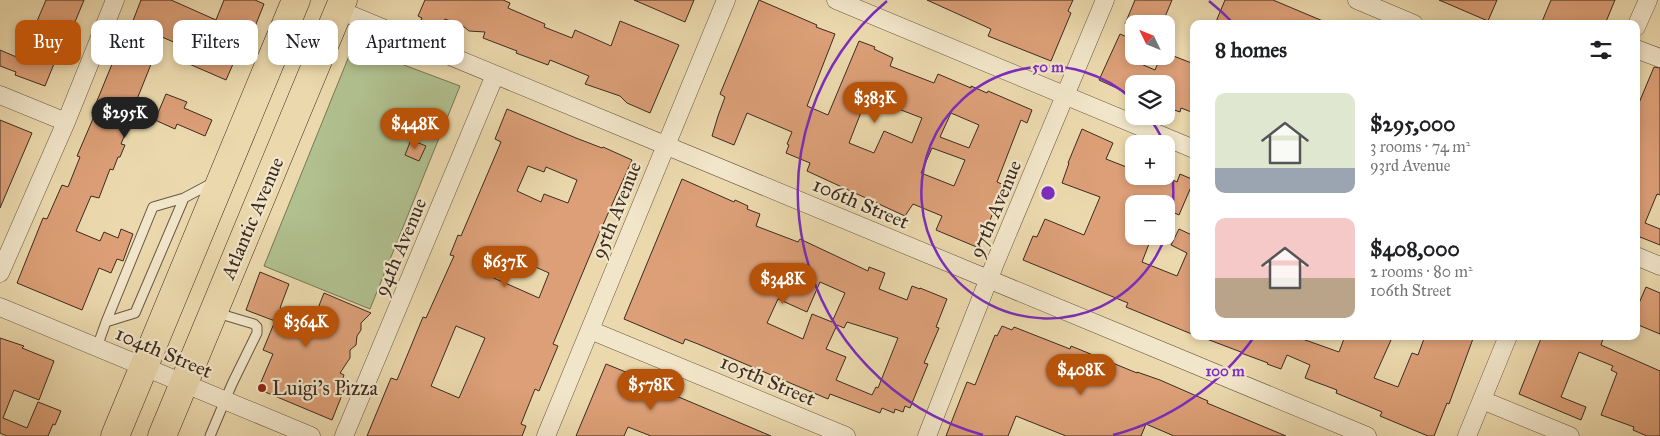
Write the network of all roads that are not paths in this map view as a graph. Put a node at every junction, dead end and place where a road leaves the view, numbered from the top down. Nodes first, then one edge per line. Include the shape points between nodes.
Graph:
1 (115, 0) edge
2 (296, 0) edge
3 (726, 0) edge
4 (836, 0) edge
5 (1105, 0) edge
6 (1357, 0) edge
7 (1648, 0) edge
8 (341, 5) edge
9 (1404, 20) edge
10 (1639, 20) edge
11 (1640, 50) edge
12 (1660, 58) edge
13 (495, 75) junction
14 (0, 95) edge
15 (1065, 96) junction
16 (66, 122) junction
17 (666, 146) junction
18 (1190, 147) edge
19 (223, 177) junction
20 (184, 198) junction
21 (1640, 258) edge
22 (1660, 266) edge
23 (0, 273) edge
24 (988, 279) junction
25 (0, 307) edge
26 (213, 312) junction
27 (106, 322) junction
28 (590, 330) junction
29 (1506, 340) edge
30 (97, 347) junction
31 (144, 367) junction
32 (183, 384) junction
33 (1482, 400) junction
34 (224, 401) junction
35 (115, 436) edge
36 (162, 436) edge
37 (210, 436) edge
38 (311, 436) edge
39 (344, 436) edge
40 (546, 436) edge
41 (846, 436) edge
42 (927, 436) edge
43 (1367, 436) edge
44 (1467, 436) edge
45 (1570, 436) edge

1 - 16 street
2 - 19 main road, Atlantic Avenue
3 - 17 street, 95th Avenue
4 - 15 street
5 - 15 street, 97th Avenue
6 - 9 street
7 - 10 street
8 - 13 street, 106th Street
8 - 26 main road, Atlantic Avenue
11 - 12 street
13 - 17 street, 106th Street
13 - 39 street, 94th Avenue
14 - 16 street
15 - 18 street
15 - 24 street, 97th Avenue
16 - 23 street
17 - 24 street, 106th Street
17 - 28 street, 95th Avenue
19 - 20 lane
19 - 31 main road, Atlantic Avenue
20 - 27 lane via 135,313
20 - 27 lane via 152,207
21 - 22 street
24 - 42 street, 97th Avenue
24 - 43 street, 106th Street
25 - 30 street, 104th Street
26 - 32 main road, Atlantic Avenue
26 - 34 lane via 257,327
27 - 30 lane
28 - 40 street, 95th Avenue
28 - 41 street, 105th Street
29 - 33 street
30 - 31 street, 104th Street
31 - 32 street, 104th Street
31 - 35 main road, Atlantic Avenue
32 - 34 street, 104th Street
32 - 36 main road, Atlantic Avenue
33 - 44 street
33 - 45 street
34 - 37 lane
34 - 38 street, 104th Street

